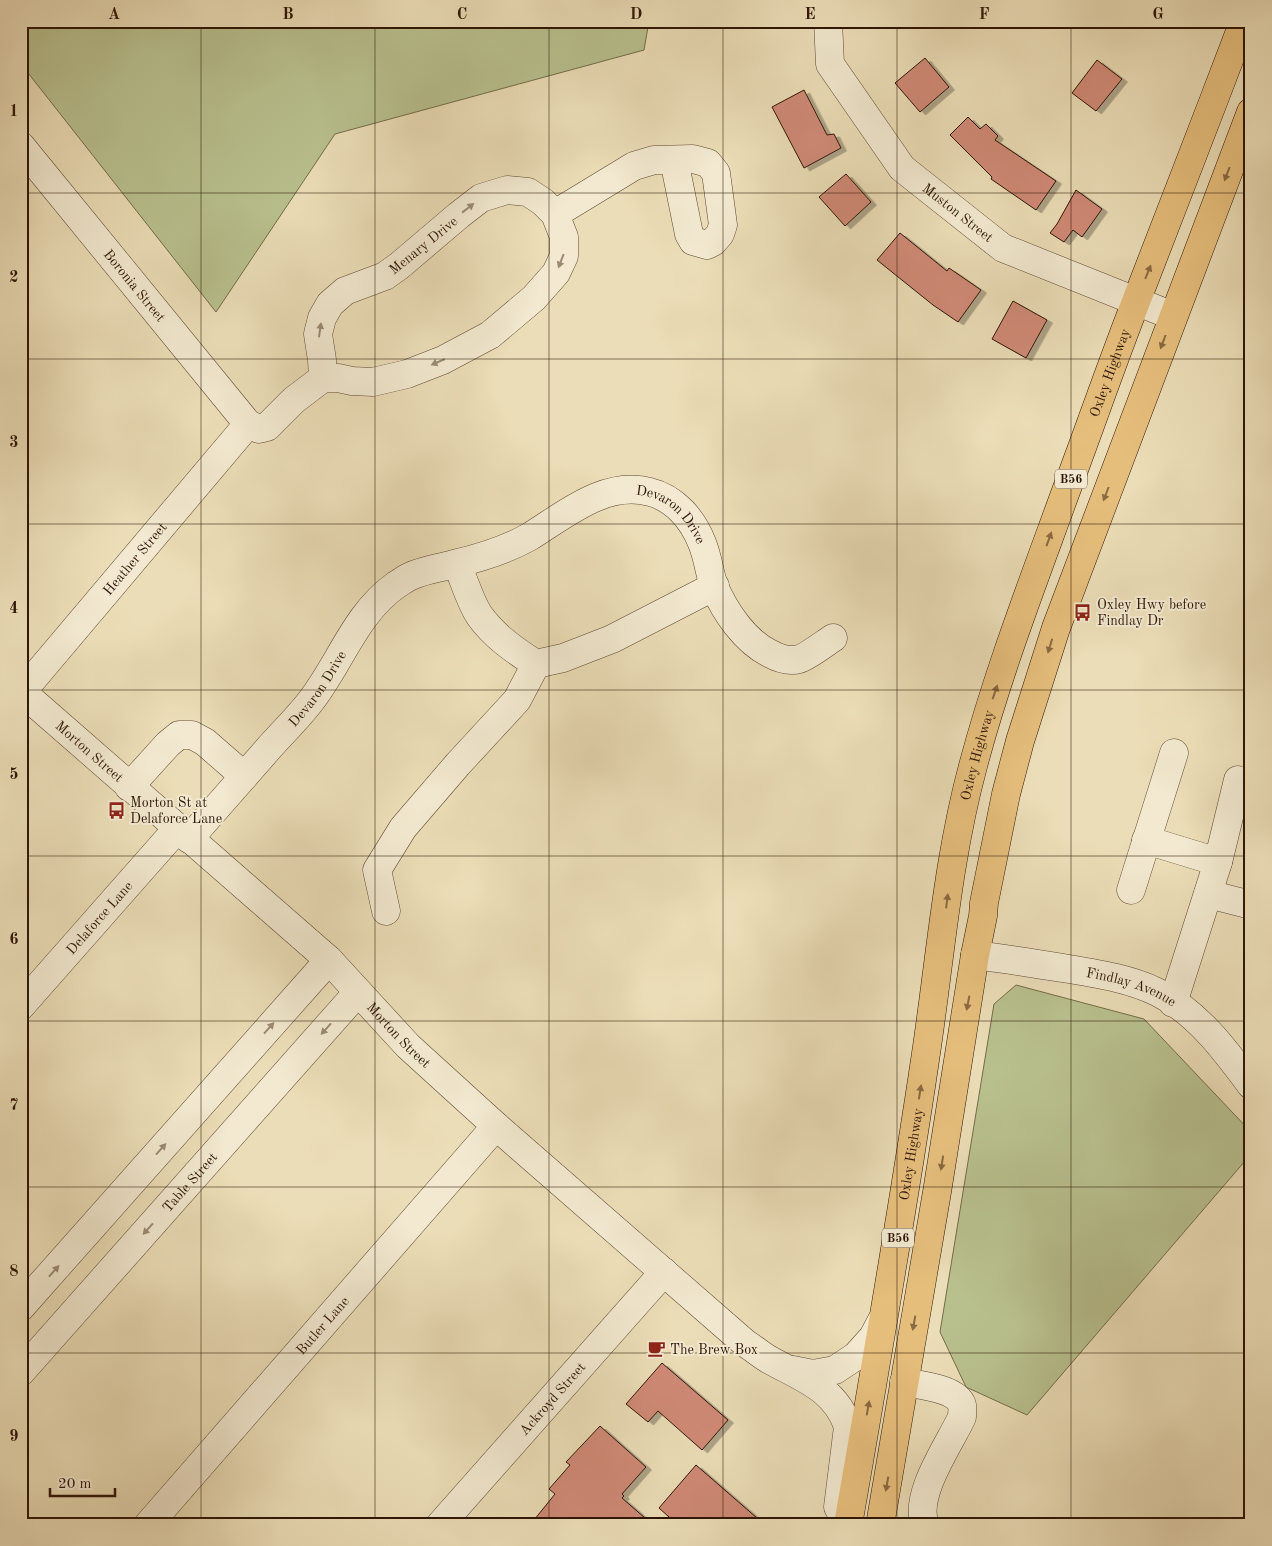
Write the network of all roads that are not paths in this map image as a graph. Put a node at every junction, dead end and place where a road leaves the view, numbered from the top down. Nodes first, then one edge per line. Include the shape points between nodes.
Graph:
1 (828, 21) edge
2 (1244, 21) edge
3 (1251, 112) edge
4 (21, 146) edge
5 (674, 160) dead end
6 (555, 214) junction
7 (1136, 301) junction
8 (1174, 316) junction
9 (323, 378) junction
10 (248, 424) junction
11 (457, 564) junction
12 (714, 586) junction
13 (833, 638) dead end
14 (536, 664) junction
15 (21, 692) edge
16 (1174, 753) dead end
17 (244, 776) junction
18 (1251, 784) edge
19 (129, 787) junction
20 (183, 834) junction
21 (1146, 840) junction
22 (1218, 862) junction
23 (1131, 890) dead end
24 (1208, 894) junction
25 (1251, 906) edge
26 (386, 911) dead end
27 (940, 950) junction
28 (975, 955) junction
29 (329, 960) junction
30 (358, 992) junction
31 (1173, 1003) junction
32 (21, 1006) edge
33 (1251, 1085) edge
34 (496, 1126) junction
35 (664, 1272) junction
36 (21, 1308) edge
37 (882, 1320) junction
38 (784, 1368) junction
39 (21, 1372) edge
40 (904, 1382) junction
41 (148, 1525) edge
42 (440, 1525) edge
43 (848, 1525) edge
44 (880, 1525) edge
45 (925, 1525) edge

1 - 7 street, Muston Street via 830,64 902,168 1003,248
7 -> 2 main road, Oxley Highway / B56
3 -> 8 main road, B56
4 - 10 street, Boronia Street
5 - 6 street via 654,160 634,166
6 -> 9 street, Menary Drive via 564,237 564,256 556,273 534,298 490,335 443,360 407,374 373,382
9 -> 6 street, Menary Drive via 318,334 322,318 330,304 345,291 385,276 481,198 507,190 528,192
7 - 8 street, Muston Street
27 -> 7 main road, Oxley Highway / B56 via 948,888 972,767 1035,576
8 -> 28 main road, B56 via 1059,619 1023,731 999,821
9 - 10 street via 294,400 267,427 259,429
10 - 15 street, Heather Street
11 - 12 street, Devaron Drive via 501,551 593,498 635,489 652,492 670,500 680,509 702,543
11 - 14 street via 478,613 488,627
11 - 17 street, Devaron Drive via 411,576 378,602 353,630 309,704
12 - 13 street, Devaron Drive via 749,640 780,659 800,659
12 - 14 street via 612,639 563,658
14 - 26 street via 517,700 403,828 376,870
15 - 19 street, Morton Street
16 - 21 street
17 - 19 street via 205,742 192,735 179,735
17 - 20 street, Devaron Drive
18 - 22 street via 1238,780
19 - 20 street, Morton Street
20 - 29 street, Morton Street
20 - 32 street, Delaforce Lane
21 - 22 street
21 - 23 street
22 - 24 street
24 - 25 street
24 - 31 street
27 - 28 main road
37 -> 27 main road, Oxley Highway / B56 via 894,1265
28 - 31 street, Findlay Avenue via 1102,975 1138,984
28 -> 40 main road, B56
29 - 30 street, Morton Street
36 -> 29 street
30 - 34 street, Morton Street via 408,1046
30 -> 39 street, Table Street
31 - 33 street, Findlay Avenue via 1208,1032
34 - 35 street, Morton Street
34 - 41 street, Butler Lane
35 - 38 street, Morton Street via 745,1343
35 - 42 street, Ackroyd Street
37 - 38 street, Morton Street via 856,1356 835,1370 813,1374
43 -> 37 main road, Oxley Highway / B56
38 - 43 street, Morton Street via 816,1385 844,1414 848,1427 838,1507
40 -> 44 main road, B56
40 - 45 street via 944,1391 955,1396 962,1405 962,1417 924,1495 922,1518

